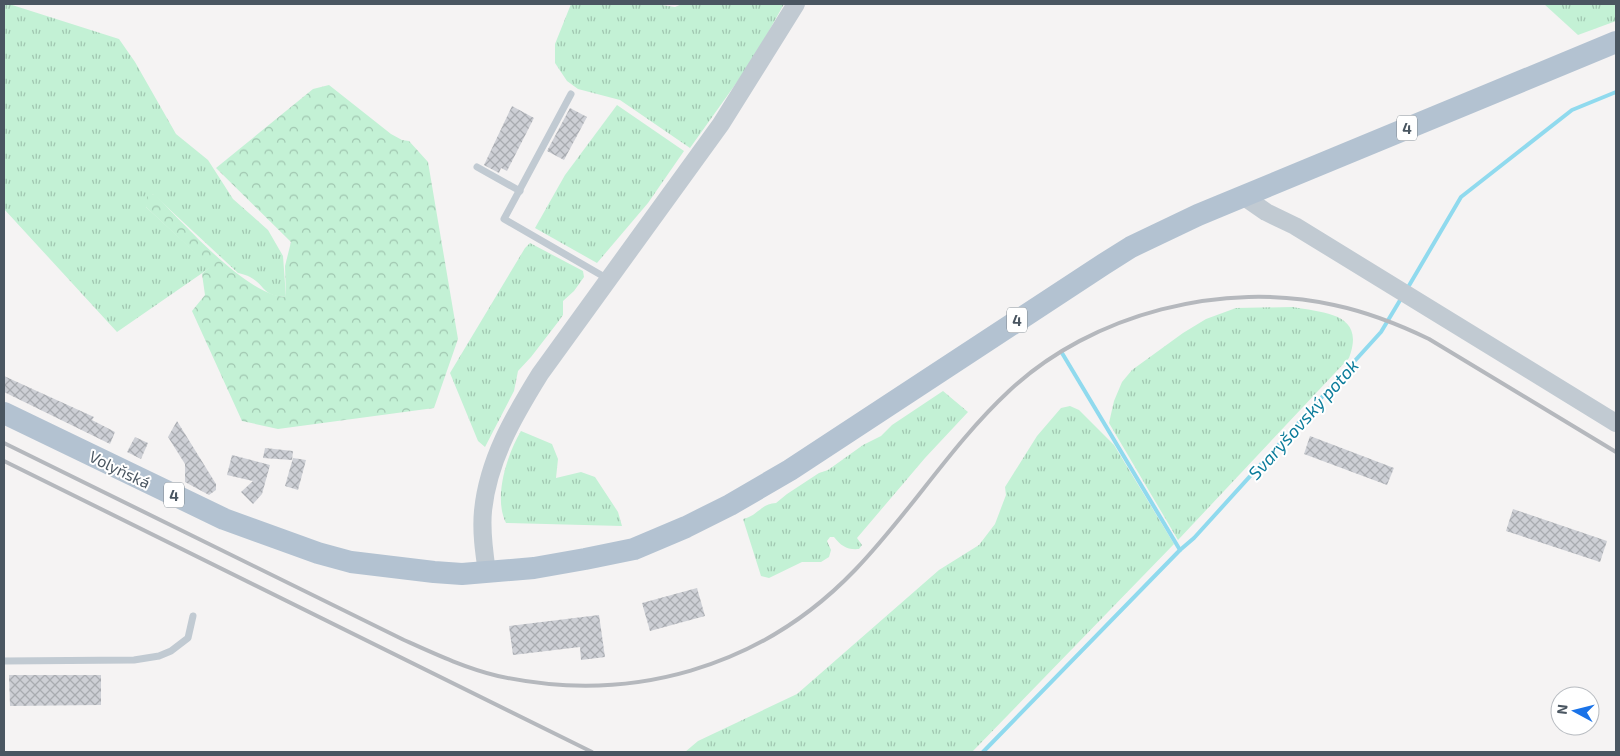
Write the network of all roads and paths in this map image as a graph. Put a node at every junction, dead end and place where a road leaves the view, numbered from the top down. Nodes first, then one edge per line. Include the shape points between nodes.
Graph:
1 (796, 4) edge
2 (1616, 42) edge
3 (571, 94) dead end
4 (477, 167) dead end
5 (520, 191) junction
6 (1243, 196) junction
7 (608, 279) junction
8 (4, 412) edge
9 (1616, 424) edge
10 (487, 572) junction
11 (193, 616) dead end
12 (4, 660) edge

1 - 7 street via 721,124
2 - 6 main road, 4
3 - 5 lane
4 - 5 lane
5 - 7 lane via 504,220
6 - 9 street
6 - 10 main road, 4 via 1140,243 1104,264 730,506 634,549 534,568
7 - 10 street via 540,374 504,437 483,511
8 - 10 main road, Volyňská / 4 via 224,519 318,553 351,562 434,572
11 - 12 lane via 188,638 159,656 134,660

